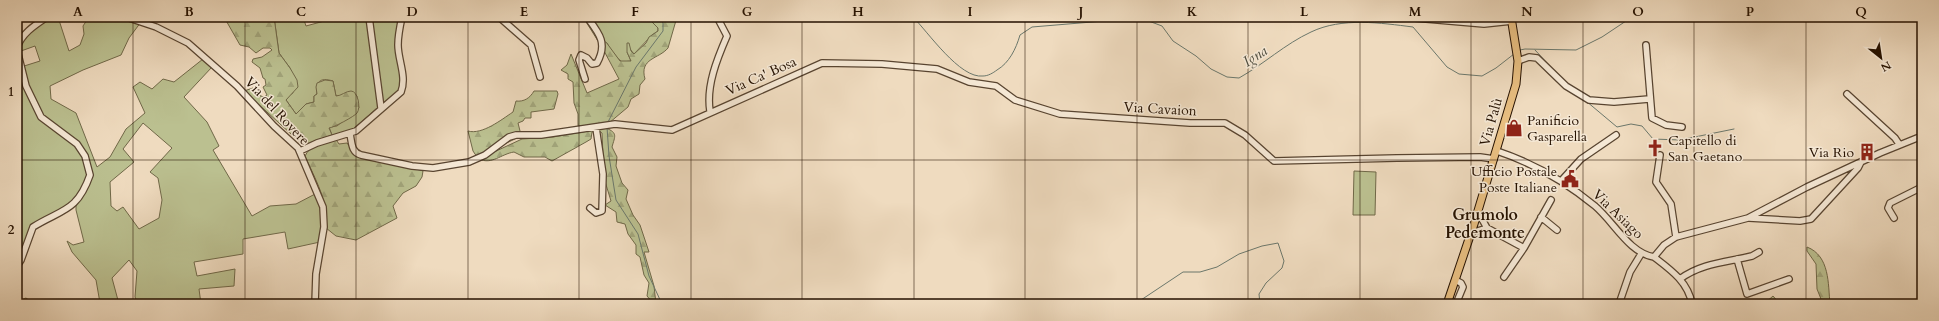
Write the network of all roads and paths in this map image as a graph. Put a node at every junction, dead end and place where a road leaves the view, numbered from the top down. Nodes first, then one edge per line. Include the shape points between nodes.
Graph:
1 (46, 17) edge
2 (126, 17) edge
3 (369, 17) edge
4 (402, 17) edge
5 (499, 17) edge
6 (587, 17) edge
7 (717, 17) edge
8 (1403, 17) edge
9 (1512, 19) edge
10 (1646, 45) dead end
11 (17, 49) edge
12 (1517, 59) junction
13 (822, 63) joint
14 (540, 76) dead end
15 (585, 79) dead end
16 (1847, 94) dead end
17 (1649, 99) junction
18 (381, 108) junction
19 (710, 112) junction
20 (1682, 127) dead end
21 (596, 128) junction
22 (350, 134) junction
23 (1616, 135) dead end
24 (1922, 136) edge
25 (1899, 144) junction
26 (300, 151) junction
27 (1497, 151) junction
28 (1660, 155) dead end
29 (1494, 159) junction
30 (1861, 162) junction
31 (1561, 181) junction
32 (1922, 187) edge
33 (1551, 200) dead end
34 (590, 208) dead end
35 (1478, 212) junction
36 (1541, 217) junction
37 (1748, 218) junction
38 (1894, 218) dead end
39 (1475, 223) junction
40 (1484, 227) junction
41 (1557, 230) dead end
42 (1471, 233) junction
43 (1676, 237) junction
44 (1524, 248) junction
45 (1759, 252) dead end
46 (1641, 254) junction
47 (1654, 257) junction
48 (1737, 260) junction
49 (17, 266) edge
50 (1504, 277) dead end
51 (1680, 279) junction
52 (1789, 279) dead end
53 (1455, 282) junction
54 (314, 304) edge
55 (1396, 304) edge
56 (1403, 304) edge
57 (1448, 304) edge
58 (1456, 304) edge
59 (1619, 304) edge
60 (1692, 304) edge

1 - 11 street via 24,34
2 - 26 street, Via del Rovere via 156,27 188,43 237,86
3 - 18 street
4 - 18 street via 398,45 403,86 401,92
5 - 14 street via 531,45
6 - 15 street via 602,42 602,55 597,63 592,64 581,55 579,60
7 - 19 street, Via Ca' Bosa via 728,36 716,60 708,98
8 - 9 street via 1484,24
9 - 12 main road, Via Palù
10 - 17 street
11 - 49 street via 26,86 41,117 77,144 85,156 90,175 75,203 61,214 33,228 22,260
12 - 17 street via 1537,58 1566,86 1589,100 1614,102
12 - 27 main road, Via Palù via 1516,84
13 - 19 street, Via Ca' Bosa
13 - 29 street, Via Cavaion via 882,64 937,69 969,82 996,86 1015,100 1060,114 1225,124 1246,135 1274,161 1480,157
16 - 25 street
17 - 20 street via 1653,120
18 - 22 street
19 - 21 street, Via Ca' Bosa via 672,130 615,124
21 - 22 street, Via Ca' Bosa via 541,135 516,135 469,162 432,168 356,153
21 - 34 street via 604,191 602,210 596,213
22 - 26 street via 317,143
23 - 31 street via 1581,159
24 - 25 street
25 - 30 street
26 - 54 street, Via del Rovere via 323,207 324,227
27 - 29 main road, Via Palù
27 - 31 street, Via Asiago
28 - 43 street via 1656,182 1671,204
29 - 35 main road, Via Palù
30 - 37 street
30 - 37 street via 1814,218 1807,221
31 - 46 street, Via Asiago via 1597,208
32 - 38 street via 1890,203 1888,208
33 - 36 street
35 - 39 main road, Via Palù
35 - 40 street
36 - 41 street
36 - 44 street
37 - 43 street
39 - 40 street via 1478,222
39 - 42 main road, Via Palù
40 - 42 street
40 - 44 street
42 - 53 main road, Via Palù
43 - 47 street via 1664,245
44 - 50 street
45 - 48 street
46 - 47 street, Via Asiago
46 - 59 street via 1630,272
47 - 51 street
48 - 51 street via 1705,266
48 - 52 street via 1747,294
51 - 60 street
53 - 57 main road, Via Palù
53 - 58 street via 1461,282 1462,290
55 - 56 street

